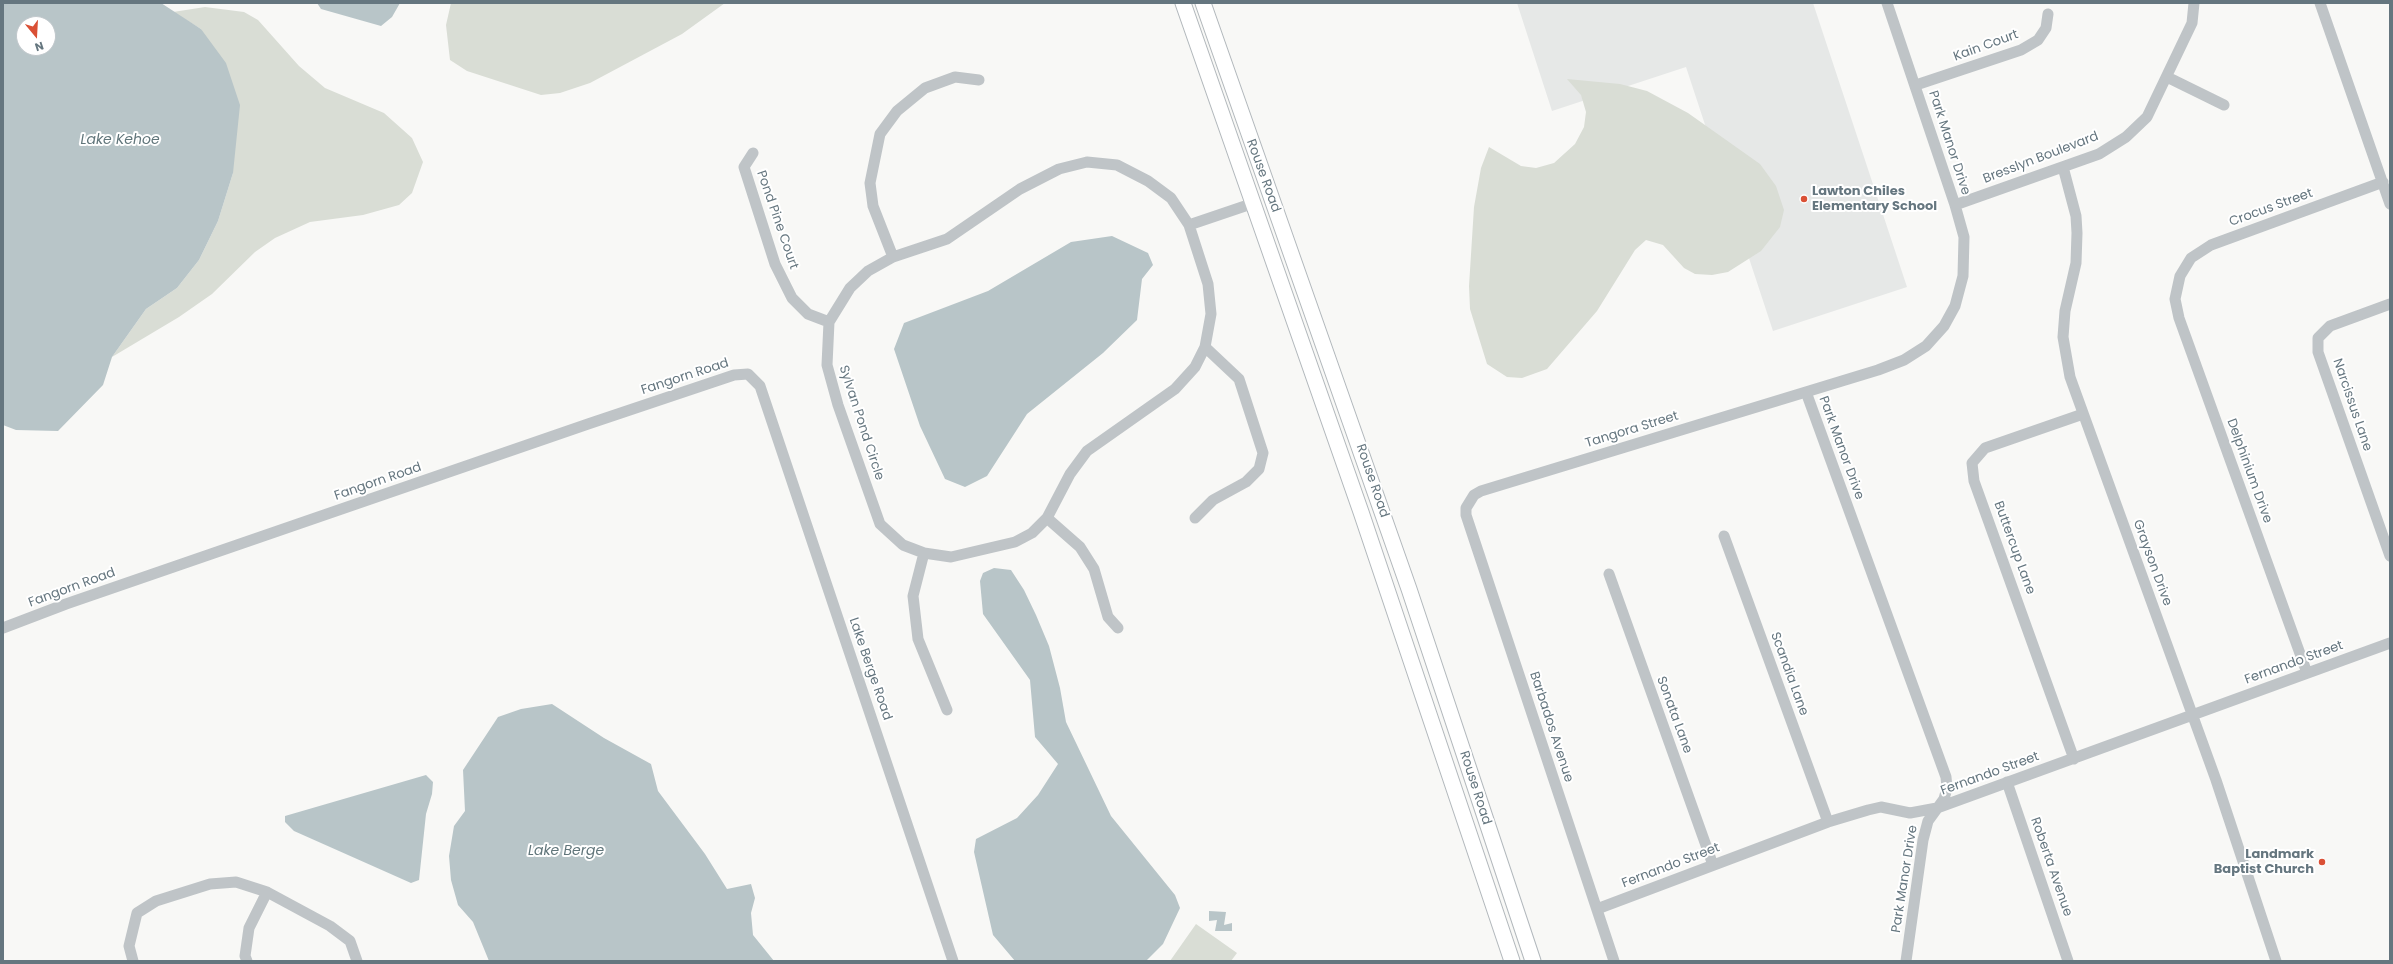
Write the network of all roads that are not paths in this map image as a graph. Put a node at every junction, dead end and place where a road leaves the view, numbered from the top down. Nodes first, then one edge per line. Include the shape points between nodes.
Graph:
1 (1183, 3) edge
2 (1203, 3) edge
3 (1887, 3) edge
4 (2194, 3) edge
5 (2320, 3) edge
6 (2048, 14) dead end
7 (2167, 77) junction
8 (979, 80) dead end
9 (1916, 85) junction
10 (2224, 105) dead end
11 (753, 154) dead end
12 (2063, 167) junction
13 (2383, 182) junction
14 (1251, 204) junction
15 (2390, 204) edge
16 (1955, 205) junction
17 (1189, 225) junction
18 (893, 257) junction
19 (2180, 276) joint
20 (2390, 304) edge
21 (829, 322) junction
22 (1206, 347) junction
23 (760, 386) joint
24 (1806, 392) junction
25 (2083, 414) junction
26 (1469, 502) joint
27 (1047, 518) junction
28 (1195, 518) dead end
29 (1724, 536) dead end
30 (924, 553) junction
31 (2390, 556) edge
32 (1609, 574) dead end
33 (3, 628) edge
34 (1118, 628) dead end
35 (2390, 643) edge
36 (2308, 674) junction
37 (947, 710) dead end
38 (2192, 715) junction
39 (2074, 759) junction
40 (2007, 782) junction
41 (1937, 808) junction
42 (1828, 822) junction
43 (1713, 865) junction
44 (267, 892) junction
45 (1596, 909) junction
46 (133, 961) edge
47 (247, 961) edge
48 (357, 961) edge
49 (953, 961) edge
50 (1512, 961) edge
51 (1533, 961) edge
52 (1614, 961) edge
53 (1906, 961) edge
54 (2068, 961) edge
55 (2276, 961) edge

1 - 14 street, Rouse Road
2 - 51 street, Rouse Road via 1381,507
3 - 9 street, Park Manor Drive
4 - 7 street, Bresslyn Boulevard via 2192,23
5 - 13 street
6 - 9 street, Kain Court via 2046,28 2038,40 2021,50
7 - 10 street
7 - 12 street, Bresslyn Boulevard via 2148,117 2126,137 2098,154
8 - 18 street via 955,77 926,88 897,111 880,134 870,183 873,206
9 - 16 street, Park Manor Drive
11 - 21 street, Pond Pine Court via 744,167 775,264 792,298 808,314
12 - 16 street, Bresslyn Boulevard
12 - 25 street, Grayson Drive via 2076,216 2077,233 2076,263 2065,311 2064,348 2070,377
13 - 15 street
13 - 19 street, Crocus Street via 2211,245 2191,258
14 - 17 street
14 - 50 street, Rouse Road via 1366,527
16 - 24 street, Park Manor Drive via 1964,237 1963,276 1955,306 1944,326 1926,346 1904,360
17 - 18 street, Sylvan Pond Circle via 1170,198 1148,181 1117,165 1087,162 1060,169 1020,190 947,239
17 - 22 street, Sylvan Pond Circle via 1208,284 1211,314
18 - 21 street, Sylvan Pond Circle via 868,271 850,288
19 - 36 street, Delphinium Drive via 2176,299 2179,318
20 - 31 street, Narcissus Lane via 2330,326 2318,338 2318,352
21 - 30 street, Sylvan Pond Circle via 827,365 838,405 880,524 904,545
22 - 27 street, Sylvan Pond Circle via 1195,367 1175,390 1088,451 1070,474
22 - 28 street via 1227,365 1238,379 1263,453 1260,469 1246,482 1213,500
23 - 33 street, Fangorn Road via 748,374 734,375 66,604
23 - 49 street, Lake Berge Road
24 - 26 street, Tangora Street via 1481,491
24 - 41 street, Park Manor Drive via 1946,778 1944,799
25 - 38 street, Grayson Drive
25 - 39 street, Buttercup Lane via 1985,448 1972,463 1974,481
26 - 45 street, Barbados Avenue via 1466,516
27 - 30 street, Sylvan Pond Circle via 1032,533 1015,542 951,557
27 - 34 street via 1080,547 1094,569 1108,617
29 - 42 street, Scandia Lane
30 - 37 street via 913,596 918,639
32 - 43 street, Sonata Lane
35 - 36 street, Fernando Street
36 - 38 street, Fernando Street
38 - 39 street, Fernando Street
38 - 55 street, Grayson Drive
39 - 40 street, Fernando Street
40 - 41 street, Fernando Street
40 - 54 street, Roberta Avenue
41 - 42 street, Fernando Street via 1910,813 1881,807
41 - 53 street, Park Manor Drive via 1928,821 1923,840
42 - 43 street, Fernando Street
43 - 45 street, Fernando Street
44 - 46 street via 236,882 210,884 156,900 137,913 129,946
44 - 47 street via 249,928 245,956
44 - 48 street via 330,926 350,941
45 - 52 street, Barbados Avenue

